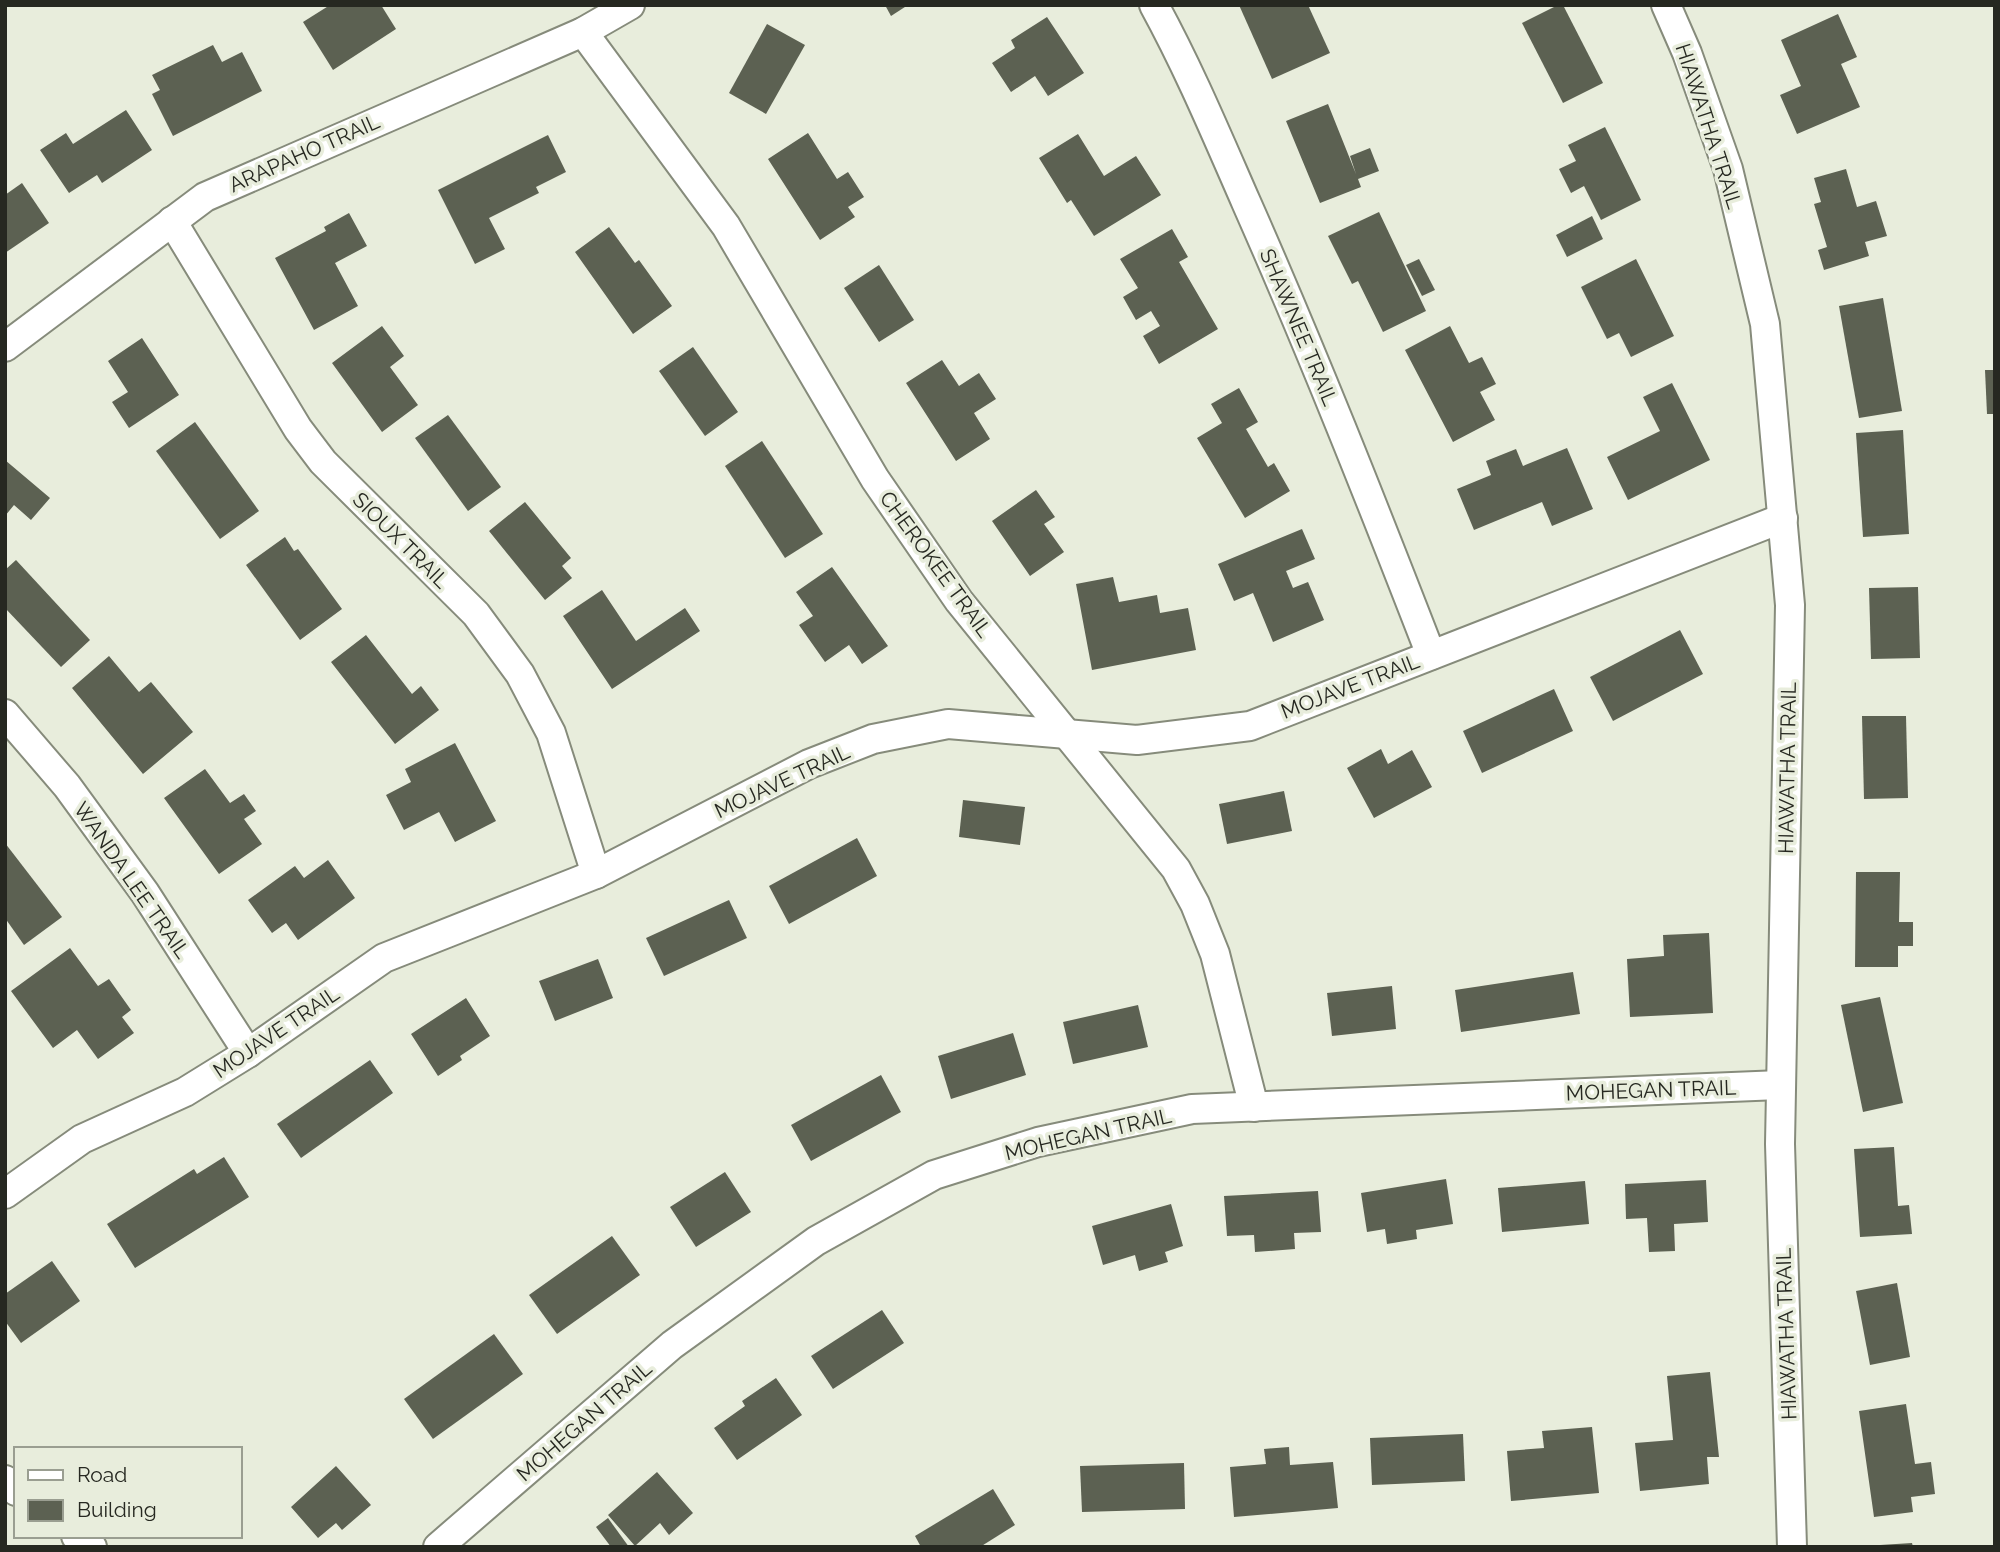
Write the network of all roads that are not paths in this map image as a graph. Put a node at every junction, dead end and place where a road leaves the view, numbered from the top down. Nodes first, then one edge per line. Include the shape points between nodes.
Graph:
1 (630, 5) edge
2 (1154, 5) edge
3 (1666, 5) edge
4 (583, 32) junction
5 (172, 221) junction
6 (5, 346) edge
7 (1783, 518) junction
8 (1431, 655) junction
9 (5, 714) edge
10 (1066, 734) junction
11 (596, 874) junction
12 (248, 1054) junction
13 (1781, 1085) junction
14 (1254, 1107) junction
15 (5, 1194) edge
16 (438, 1547) edge
17 (1792, 1547) edge

1 - 4 street, ARAPAHO TRAIL
2 - 8 street, SHAWNEE TRAIL via 1283,286
3 - 7 street, HIAWATHA TRAIL via 1728,169 1765,324
4 - 5 street, ARAPAHO TRAIL via 205,197
4 - 10 street, CHEROKEE TRAIL via 726,226 905,523 959,601
5 - 6 street, ARAPAHO TRAIL
5 - 11 street, SIOUX TRAIL via 323,463 476,614 520,674 551,733
7 - 8 street, MOJAVE TRAIL
7 - 13 street, HIAWATHA TRAIL via 1790,605
8 - 10 street, MOJAVE TRAIL via 1250,726 1137,740
9 - 12 street, WANDA LEE TRAIL via 67,786 145,892
10 - 11 street, MOJAVE TRAIL via 948,724 873,739 809,764
10 - 14 street, CHEROKEE TRAIL via 1176,869 1195,904 1214,954
11 - 12 street, MOJAVE TRAIL via 384,957
12 - 15 street, MOJAVE TRAIL via 185,1092 82,1139
13 - 14 street, MOHEGAN TRAIL
13 - 17 street, HIAWATHA TRAIL
14 - 16 street, MOHEGAN TRAIL via 1192,1109 1038,1142 934,1175 816,1241 672,1345

